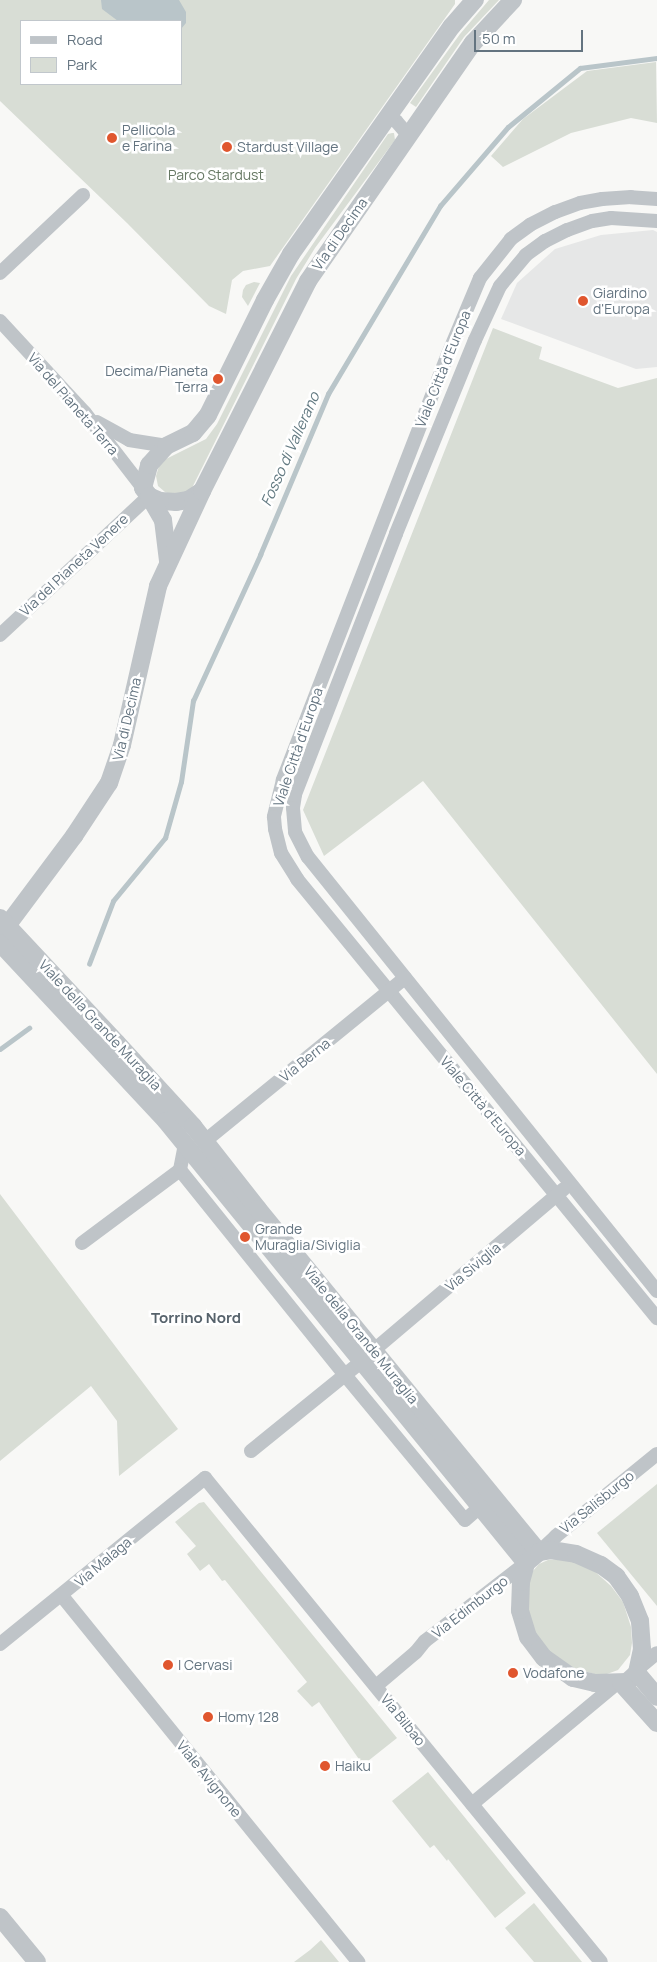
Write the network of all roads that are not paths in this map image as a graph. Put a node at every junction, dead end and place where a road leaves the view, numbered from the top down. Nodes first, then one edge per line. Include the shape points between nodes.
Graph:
1 (474, 0) edge
2 (513, 0) edge
3 (388, 118) junction
4 (408, 135) junction
5 (82, 195) dead end
6 (657, 199) edge
7 (657, 221) edge
8 (0, 273) edge
9 (0, 321) edge
10 (84, 413) junction
11 (166, 446) junction
12 (202, 491) junction
13 (146, 492) junction
14 (168, 561) junction
15 (0, 635) edge
16 (0, 918) edge
17 (0, 935) edge
18 (0, 943) edge
19 (405, 978) junction
20 (389, 992) junction
21 (110, 1048) junction
22 (205, 1142) junction
23 (185, 1144) junction
24 (180, 1170) junction
25 (571, 1183) junction
26 (557, 1195) junction
27 (82, 1243) dead end
28 (657, 1291) edge
29 (657, 1318) edge
30 (368, 1356) junction
31 (345, 1375) junction
32 (251, 1451) dead end
33 (657, 1454) edge
34 (205, 1478) joint
35 (481, 1506) junction
36 (533, 1558) junction
37 (62, 1596) junction
38 (0, 1644) edge
39 (657, 1653) edge
40 (638, 1670) junction
41 (619, 1683) junction
42 (376, 1686) junction
43 (657, 1697) edge
44 (657, 1723) edge
45 (472, 1804) junction
46 (0, 1917) edge
47 (37, 1962) edge
48 (358, 1962) edge
49 (601, 1962) edge

1 - 3 street, Via di Decima
2 - 4 street, Via di Decima via 473,43
3 - 4 street via 396,121
3 - 11 street, Via di Decima via 288,260 208,415 188,437
4 - 12 street, Via di Decima via 308,281
5 - 8 street
6 - 20 street, Viale Città d'Europa via 602,199 554,212 511,239 480,278 281,786 275,808 275,829 286,864
7 - 19 street, Viale Città d'Europa via 611,218 567,230 526,255 500,286 396,534 295,795 293,822 301,846
9 - 10 street, Via del Pianeta Terra
10 - 11 street via 114,434
10 - 13 street, Via del Pianeta Terra
11 - 13 street, Via di Decima via 149,465
12 - 13 street via 188,500 176,502 160,501
12 - 14 street, Via di Decima
13 - 14 street, Via di Decima via 162,520
13 - 15 street, Via del Pianeta Venere
14 - 17 street, Via di Decima via 155,596 122,745 109,783
16 - 21 street, Viale della Grande Muraglia, bridge
18 - 21 street
19 - 20 street, Via Berna
19 - 25 street, Viale Città d'Europa
20 - 22 street, Via Berna
20 - 26 street, Viale Città d'Europa
21 - 22 street, Viale della Grande Muraglia
21 - 23 street, Viale della Grande Muraglia
22 - 30 street, Viale della Grande Muraglia
23 - 24 street
23 - 30 street, Viale della Grande Muraglia
24 - 27 street
24 - 31 street
25 - 26 street, Via Siviglia
25 - 28 street, Viale Città d'Europa
26 - 29 street, Viale Città d'Europa
26 - 30 street, Via Siviglia
30 - 31 street, Via Siviglia
30 - 35 street, Viale della Grande Muraglia
30 - 36 street, Viale della Grande Muraglia
31 - 32 street, Via Siviglia
31 - 35 street via 465,1520
33 - 36 street, Via Salisburgo
34 - 37 street, Via Malaga
34 - 42 street, Via Bilbao
35 - 36 street, Viale della Grande Muraglia
36 - 40 street via 563,1551 583,1556 604,1567 620,1581 640,1621 642,1649
36 - 41 street via 520,1587 520,1610 525,1630 536,1648 551,1664 573,1678 594,1683
36 - 42 street, Via Edimburgo via 425,1641
37 - 38 street, Via Malaga
37 - 48 street, Viale Avignone
39 - 40 street
40 - 41 street via 631,1680
40 - 43 street
41 - 44 street
41 - 45 street
42 - 45 street, Via Bilbao
45 - 49 street, Via Bilbao
46 - 47 street

